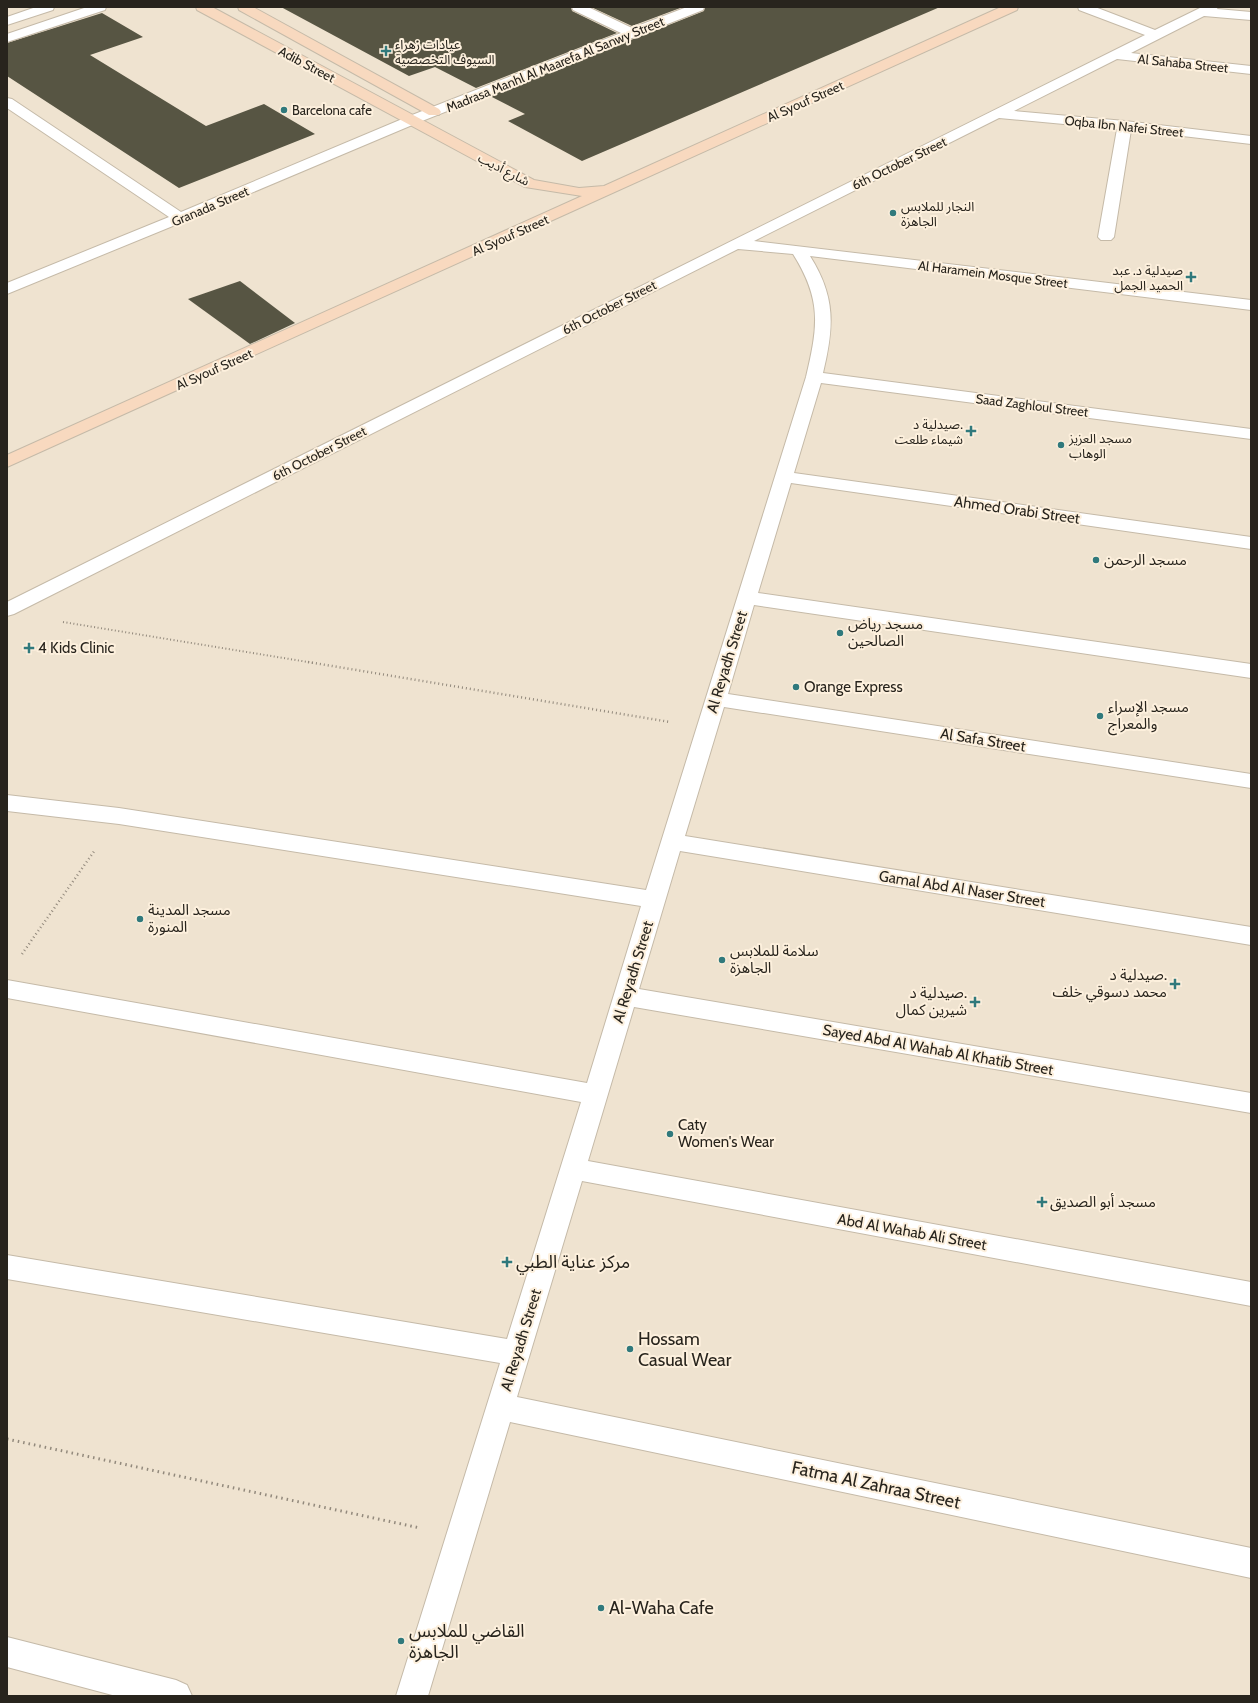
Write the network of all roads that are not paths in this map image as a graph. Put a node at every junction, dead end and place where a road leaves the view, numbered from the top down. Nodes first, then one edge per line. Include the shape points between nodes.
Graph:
1 (48, 7) edge
2 (100, 7) edge
3 (202, 7) edge
4 (244, 7) edge
5 (578, 7) edge
6 (698, 7) edge
7 (1012, 7) edge
8 (1084, 7) edge
9 (1207, 9) edge
10 (1251, 16) edge
11 (7, 21) edge
12 (633, 34) junction
13 (1155, 35) junction
14 (7, 38) edge
15 (1115, 55) junction
16 (1251, 70) edge
17 (7, 102) edge
18 (434, 112) junction
19 (997, 114) junction
20 (412, 120) junction
21 (1125, 125) junction
22 (1251, 140) edge
23 (626, 183) junction
24 (180, 218) junction
25 (1106, 237) dead end
26 (735, 244) junction
27 (798, 250) junction
28 (7, 289) edge
29 (1251, 305) edge
30 (814, 377) junction
31 (1251, 434) edge
32 (7, 462) edge
33 (783, 477) junction
34 (1251, 543) edge
35 (747, 598) junction
36 (7, 610) edge
37 (1251, 671) edge
38 (715, 699) junction
39 (1251, 781) edge
40 (7, 803) edge
41 (672, 842) junction
42 (655, 900) junction
43 (1251, 936) edge
44 (7, 989) edge
45 (626, 996) junction
46 (596, 1095) junction
47 (1251, 1103) edge
48 (573, 1169) junction
49 (7, 1267) edge
50 (1251, 1294) edge
51 (517, 1353) junction
52 (500, 1407) junction
53 (1251, 1563) edge
54 (7, 1652) edge
55 (176, 1696) edge
56 (412, 1696) edge

1 - 11 street
2 - 14 street
3 - 20 main road, Adib Street
4 - 18 main road, Adib Street
5 - 12 street
6 - 12 street, Madrasa Manhl Al Maarefa Al Sanwy Street
7 - 23 main road, Al Syouf Street
8 - 13 street
9 - 10 street
9 - 13 street, 6th October Street
12 - 18 street, Madrasa Manhl Al Maarefa Al Sanwy Street
13 - 15 street, 6th October Street
15 - 16 street, Al Sahaba Street
15 - 19 street, 6th October Street
17 - 24 street
18 - 20 street, Madrasa Manhl Al Maarefa Al Sanwy Street
19 - 21 street, Oqba Ibn Nafei Street
19 - 26 street, 6th October Street
20 - 23 main road, شارع أديب via 530,184 579,192
20 - 24 street, Granada Street
21 - 22 street, Oqba Ibn Nafei Street
21 - 25 street
23 - 32 main road, Al Syouf Street
24 - 28 street, Granada Street
26 - 27 street, Al Haramein Mosque Street
26 - 36 street, 6th October Street
27 - 29 street, Al Haramein Mosque Street
27 - 30 street, Al Reyadh Street via 811,269 823,299 825,319
30 - 31 street, Saad Zaghloul Street
30 - 33 street, Al Reyadh Street
33 - 34 street, Ahmed Orabi Street
33 - 35 street, Al Reyadh Street
35 - 37 street
35 - 38 street, Al Reyadh Street
38 - 39 street, Al Safa Street
38 - 41 street, Al Reyadh Street
40 - 42 street via 119,816
41 - 42 street, Al Reyadh Street
41 - 43 street, Gamal Abd Al Naser Street
42 - 45 street, Al Reyadh Street
44 - 46 street
45 - 46 street, Al Reyadh Street
45 - 47 street, Sayed Abd Al Wahab Al Khatib Street
46 - 48 street, Al Reyadh Street
48 - 50 street, Abd Al Wahab Ali Street
48 - 51 street, Al Reyadh Street
49 - 51 street
51 - 52 street, Al Reyadh Street
52 - 53 street, Fatma Al Zahraa Street
52 - 56 street, Al Reyadh Street
54 - 55 street

